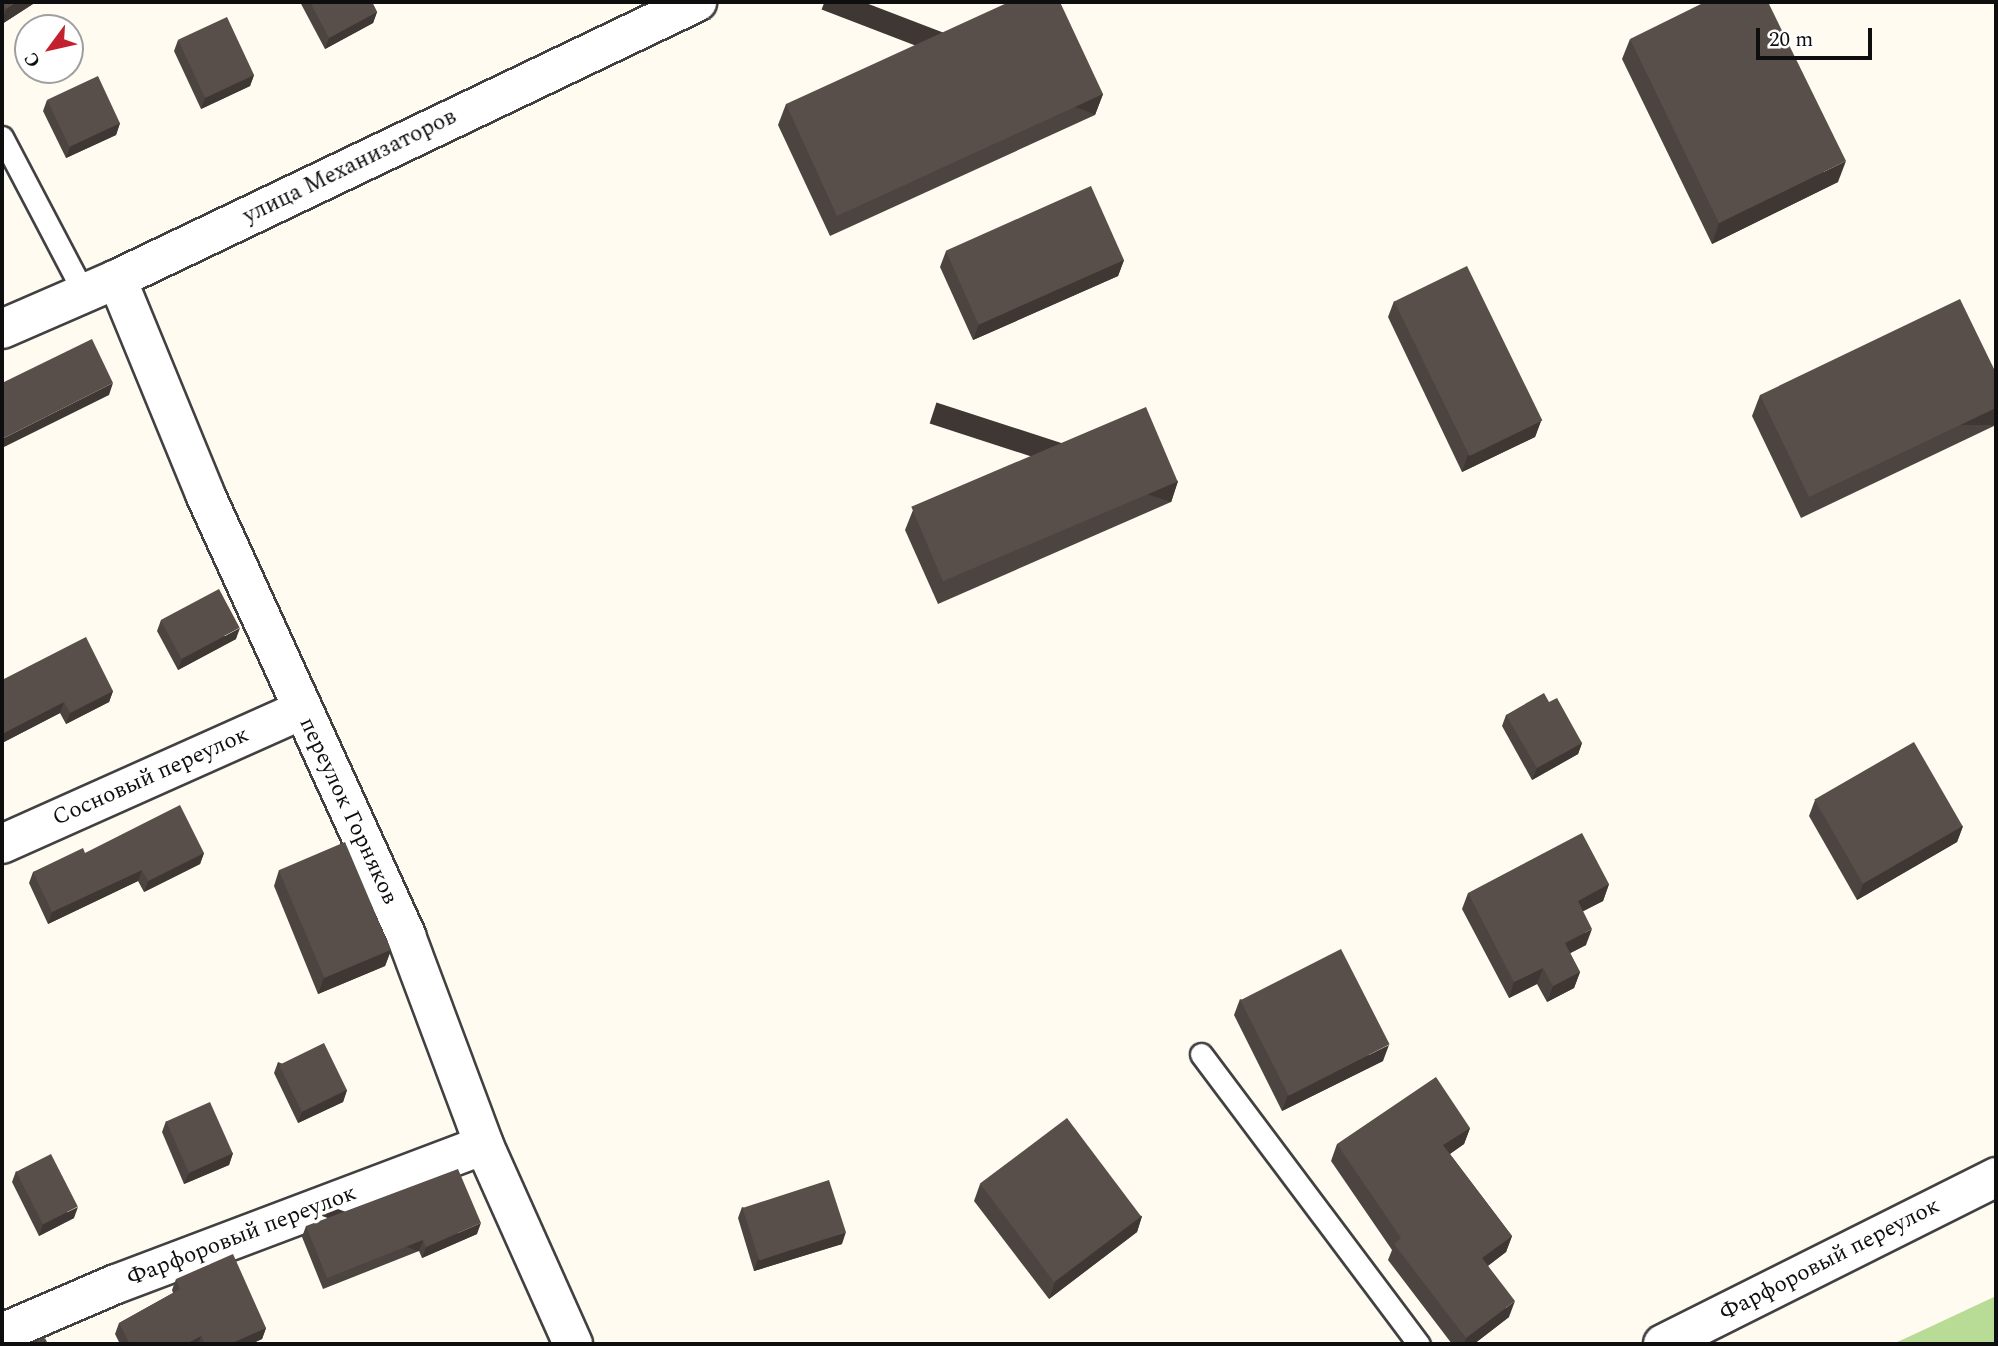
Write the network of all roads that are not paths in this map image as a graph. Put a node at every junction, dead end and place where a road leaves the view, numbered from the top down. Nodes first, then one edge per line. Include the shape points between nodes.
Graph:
1 (691, 3) edge
2 (2, 137) edge
3 (101, 286) junction
4 (2, 329) edge
5 (301, 710) junction
6 (2, 844) edge
7 (1201, 1054) dead end
8 (484, 1145) junction
9 (1996, 1177) edge
10 (2, 1333) edge
11 (573, 1344) edge
12 (1419, 1344) edge
13 (1663, 1344) edge

1 - 3 street, улица Механизаторов
2 - 3 lane
3 - 4 street, улица Механизаторов
3 - 5 street, переулок Горняков via 205,494
5 - 6 street, Сосновый переулок
5 - 8 street, переулок Горняков via 406,936
7 - 12 lane
8 - 10 street, Фарфоровый переулок via 129,1279
8 - 11 street, переулок Горняков
9 - 13 street, Фарфоровый переулок

